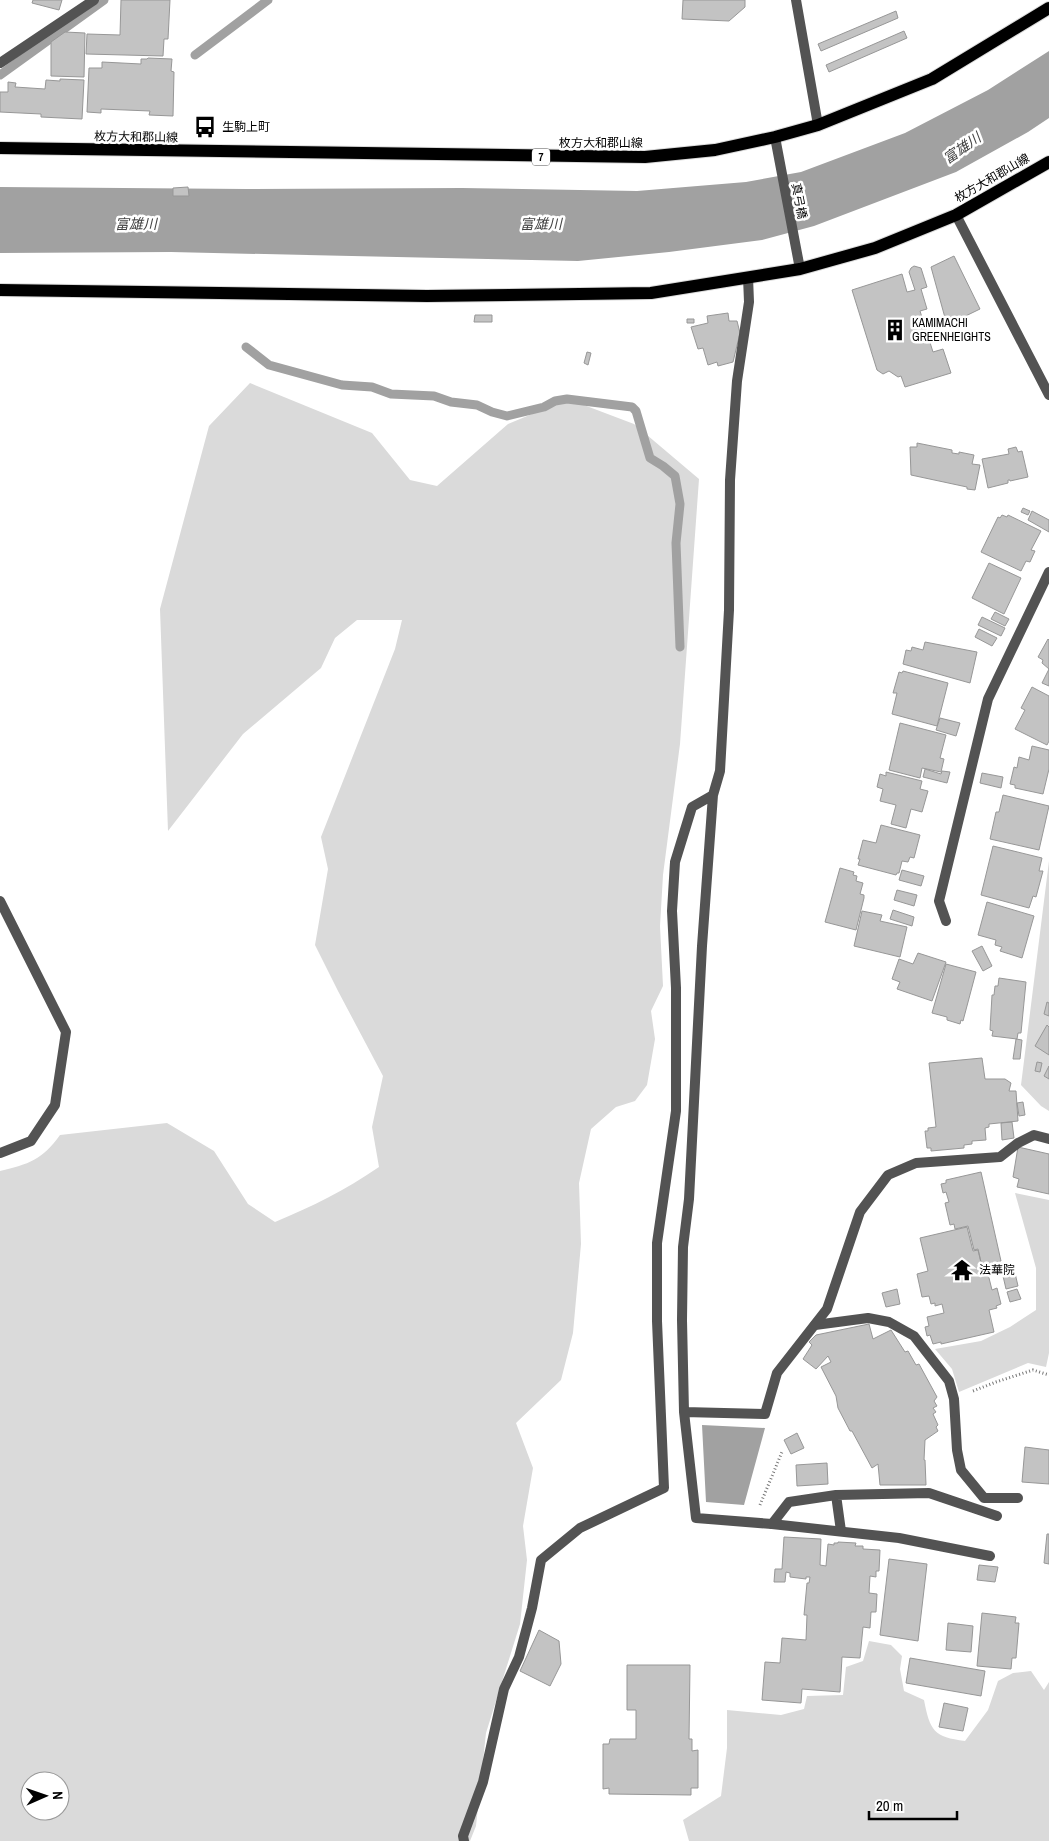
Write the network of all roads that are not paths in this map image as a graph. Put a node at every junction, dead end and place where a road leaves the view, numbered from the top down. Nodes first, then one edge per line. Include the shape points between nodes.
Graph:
1 (94, 0) edge
2 (796, 0) edge
3 (1049, 8) edge
4 (0, 63) edge
5 (818, 125) junction
6 (775, 137) junction
7 (0, 148) edge
8 (1049, 162) edge
9 (956, 215) junction
10 (800, 269) junction
11 (748, 277) junction
12 (0, 290) edge
13 (1049, 395) edge
14 (1049, 572) edge
15 (713, 796) junction
16 (0, 901) edge
17 (946, 921) dead end
18 (1049, 1139) edge
19 (0, 1153) edge
20 (815, 1324) junction
21 (684, 1412) junction
22 (836, 1495) junction
23 (1018, 1498) dead end
24 (997, 1516) dead end
25 (772, 1524) junction
26 (841, 1532) junction
27 (990, 1556) dead end
28 (464, 1841) edge

1 - 4 street
2 - 5 street
3 - 5 main road, 枚方大和郡山線 / 7 via 932,79
5 - 6 main road, 枚方大和郡山線 / 7
6 - 7 main road, 枚方大和郡山線 / 7 via 715,150 645,157
6 - 10 street, 真弓橋
8 - 9 main road, 枚方大和郡山線
9 - 10 main road, 枚方大和郡山線 via 875,248
9 - 13 street
10 - 11 main road, 枚方大和郡山線
11 - 12 main road, 枚方大和郡山線 via 651,293 427,296
11 - 15 street via 749,302 737,381 730,480 729,610 720,771
14 - 17 street via 988,699 939,901
15 - 21 street via 701,956 690,1200 683,1247
15 - 28 street via 692,807 675,862 672,911 676,1111 657,1243 664,1488 580,1528 541,1560 532,1608 518,1657 504,1689 484,1782 463,1836
16 - 19 street via 66,1032 55,1105 31,1141
18 - 20 street via 1034,1135 1000,1157 916,1163 888,1175 860,1212 827,1309
20 - 21 street via 777,1373 765,1414
20 - 23 street via 868,1318 888,1322 914,1336 950,1381 961,1470 984,1498
21 - 25 street via 696,1518
22 - 24 street via 929,1493
22 - 25 street via 789,1502
22 - 26 street
25 - 26 street
26 - 27 street via 900,1538

